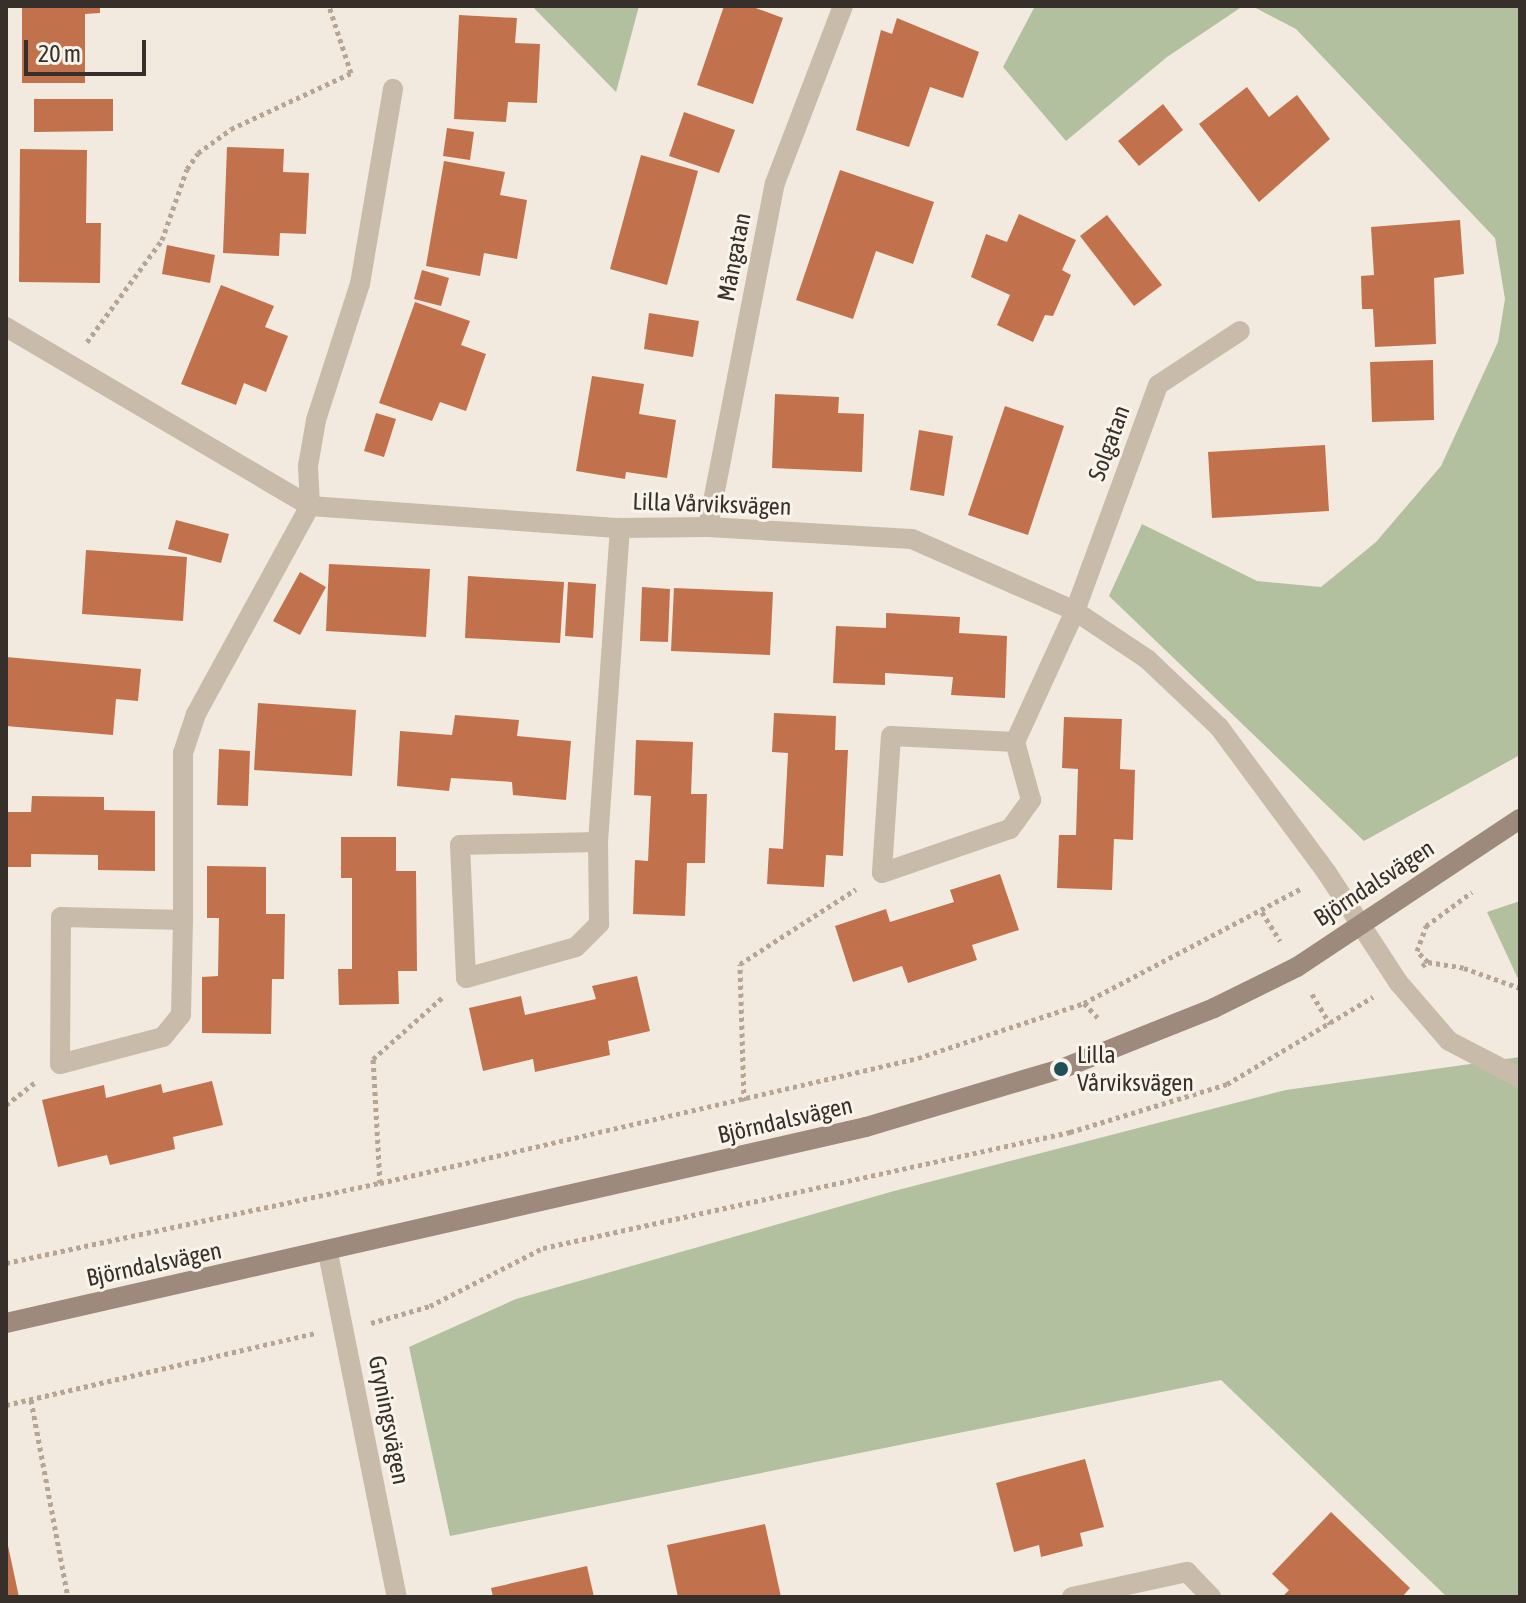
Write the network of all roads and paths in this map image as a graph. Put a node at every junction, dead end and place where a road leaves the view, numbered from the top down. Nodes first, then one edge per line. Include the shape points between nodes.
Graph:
1 (329, 6) edge
2 (843, 6) edge
3 (393, 89) dead end
4 (6, 327) edge
5 (1240, 331) dead end
6 (72, 366) junction
7 (310, 506) junction
8 (708, 527) junction
9 (620, 528) junction
10 (1075, 611) junction
11 (1015, 742) junction
12 (1520, 819) edge
13 (598, 842) junction
14 (882, 873) junction
15 (1327, 873) junction
16 (1482, 884) dead end
17 (183, 920) junction
18 (1359, 922) junction
19 (1428, 962) junction
20 (466, 978) junction
21 (1398, 982) junction
22 (1520, 988) edge
23 (1084, 1003) junction
24 (1100, 1020) dead end
25 (1520, 1078) edge
26 (744, 1101) junction
27 (380, 1183) junction
28 (328, 1253) junction
29 (6, 1263) edge
30 (6, 1323) edge
31 (344, 1326) junction
32 (31, 1400) junction
33 (6, 1405) edge
34 (68, 1597) edge
35 (397, 1597) edge
36 (1072, 1597) edge
37 (1211, 1597) edge

1 - 6 path via 351,73 231,129 198,153 187,169 162,240 115,298
2 - 8 street, Mångatan via 775,183
3 - 7 street via 360,284 316,420 308,466
4 - 6 street, Lilla Vårviksvägen
5 - 10 street, Solgatan via 1158,385
6 - 7 street, Lilla Vårviksvägen
7 - 9 street, Lilla Vårviksvägen
7 - 17 street via 196,714 183,753
8 - 9 street, Lilla Vårviksvägen
8 - 10 street, Lilla Vårviksvägen via 912,539
9 - 13 street, Lilla Vårviksvägen
10 - 11 street
10 - 15 street, Lilla Vårviksvägen via 1147,659 1219,727
11 - 14 street via 1031,800 1010,829
11 - 14 street via 891,736
12 - 18 street, Björndalsvägen
13 - 20 street, Lilla Vårviksvägen via 599,924 576,947
13 - 20 street via 460,845
14 - 26 path via 740,964
15 - 18 street, Lilla Vårviksvägen
15 - 23 path
16 - 19 path via 1426,926 1417,951
17 - 17 street via 61,917 60,1064 163,1037 181,1015
18 - 21 street, Lilla Vårviksvägen
18 - 28 street, Björndalsvägen via 1297,967 1228,1002 1061,1069 866,1127
19 - 21 path
19 - 22 path via 1464,968
20 - 27 path via 373,1059
21 - 25 street, Lilla Vårviksvägen via 1449,1041
21 - 31 path via 1227,1084 1070,1132 543,1248 430,1306
23 - 24 path
23 - 26 path via 918,1058
26 - 27 path
27 - 29 path
28 - 30 street, Björndalsvägen
28 - 31 street, Gryningsvägen
31 - 32 path
31 - 35 street, Gryningsvägen
32 - 33 path
32 - 34 path
36 - 37 street via 1187,1572

